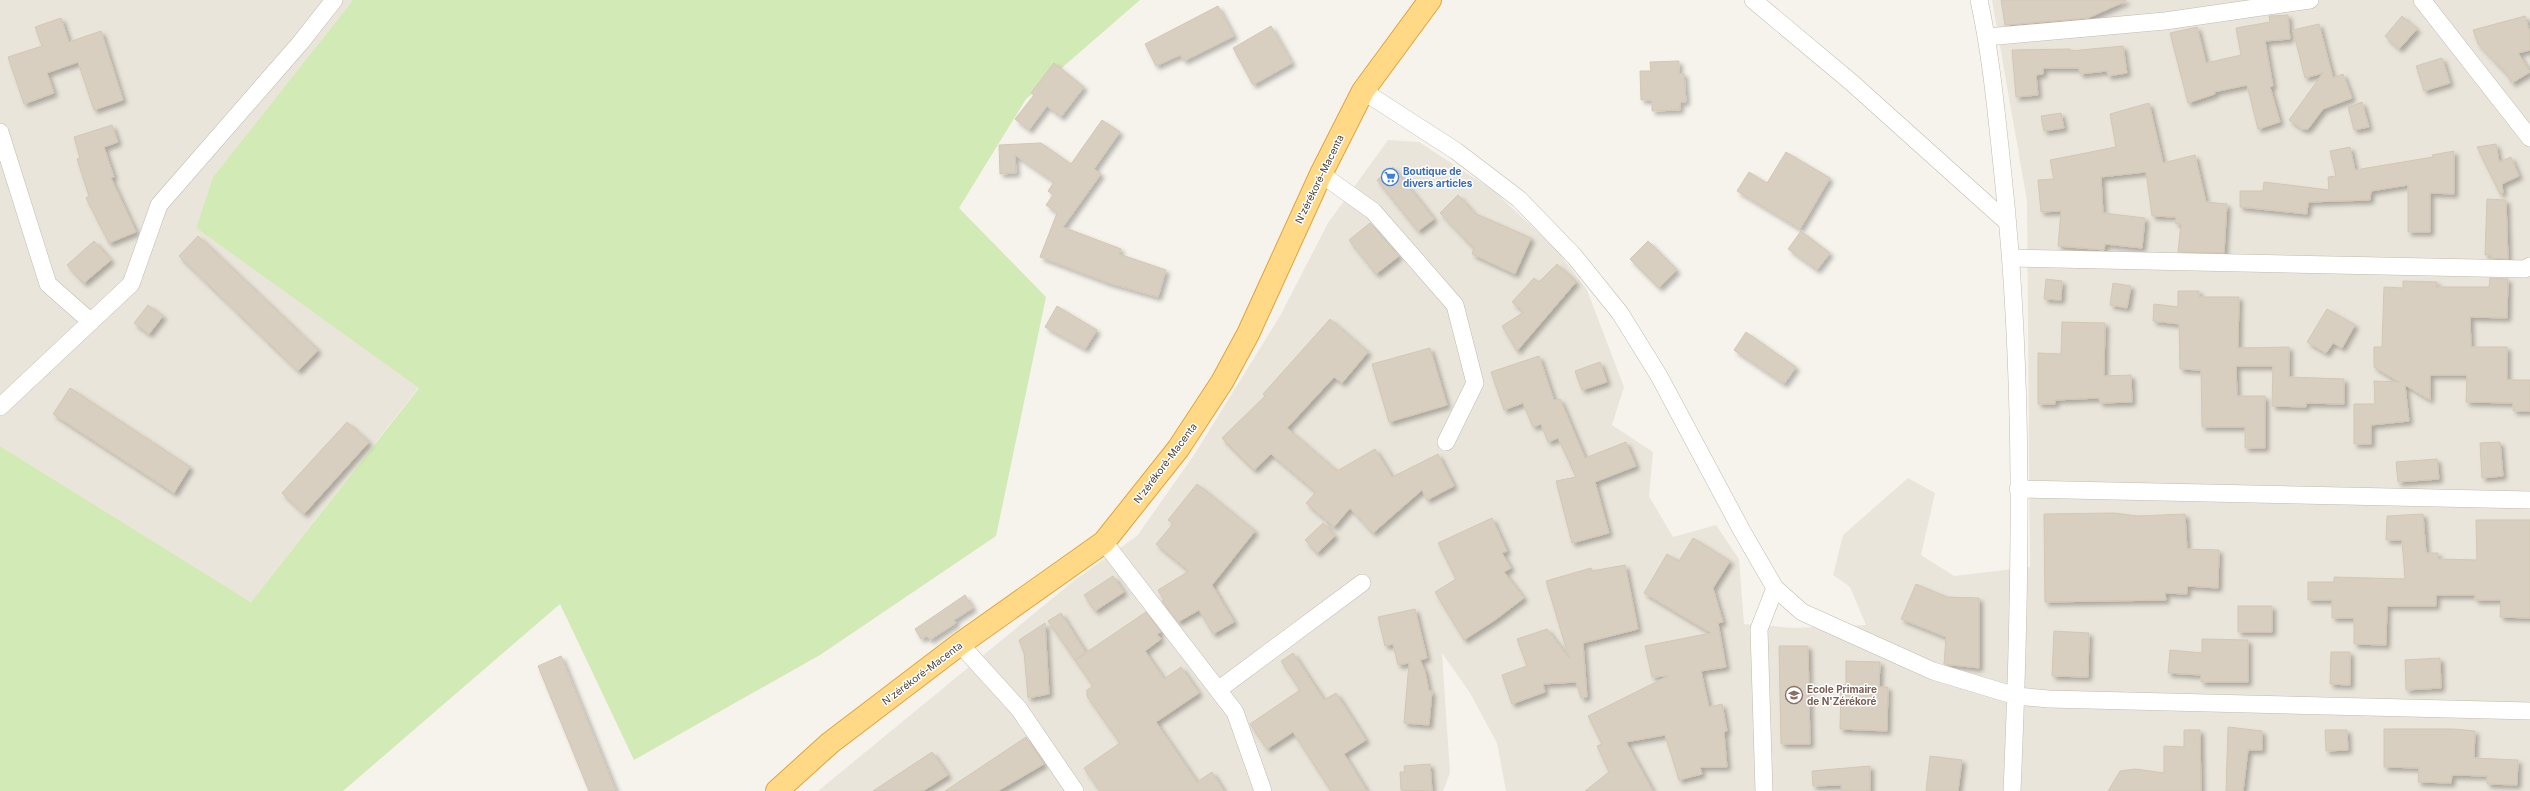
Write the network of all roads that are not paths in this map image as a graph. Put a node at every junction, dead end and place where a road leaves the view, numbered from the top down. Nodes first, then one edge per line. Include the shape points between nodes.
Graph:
1 (334, 0) edge
2 (1430, 0) edge
3 (1753, 0) edge
4 (1979, 0) edge
5 (2310, 0) edge
6 (2422, 0) edge
7 (1988, 37) junction
8 (1363, 91) junction
9 (0, 132) edge
10 (2530, 138) edge
11 (1321, 174) junction
12 (2008, 223) junction
13 (2010, 258) junction
14 (2530, 266) edge
15 (91, 322) junction
16 (0, 407) edge
17 (1446, 442) dead end
18 (2018, 489) junction
19 (2530, 500) edge
20 (1104, 542) junction
21 (1362, 583) dead end
22 (1775, 588) junction
23 (960, 644) junction
24 (1218, 690) junction
25 (2016, 696) junction
26 (2530, 711) edge
27 (777, 791) edge
28 (1075, 791) edge
29 (1263, 791) edge
30 (1764, 791) edge
31 (2012, 791) edge

1 - 15 street via 301,42 159,205 131,284
2 - 8 highway, N'zérékoré-Macenta
3 - 12 street via 1851,82
4 - 7 street
5 - 7 street via 2165,21
6 - 10 street
7 - 12 street
8 - 11 highway, N'zérékoré-Macenta
8 - 22 street via 1463,155 1518,199 1574,256 1620,313 1659,376
9 - 15 street via 48,284
11 - 17 street via 1373,211 1455,305 1475,383
11 - 20 highway, N'zérékoré-Macenta via 1248,334 1222,382 1178,449
12 - 13 street
13 - 14 street via 2525,269
13 - 18 street via 2018,394
15 - 16 street
18 - 19 street
18 - 25 street
20 - 23 highway, N'zérékoré-Macenta
20 - 24 street
21 - 24 street
22 - 25 street via 1802,612 1934,671
22 - 30 street via 1759,629
23 - 27 highway, N'zérékoré-Macenta via 830,743
23 - 28 street via 1019,709
24 - 29 street via 1234,712
25 - 26 street via 2049,699
25 - 31 street

